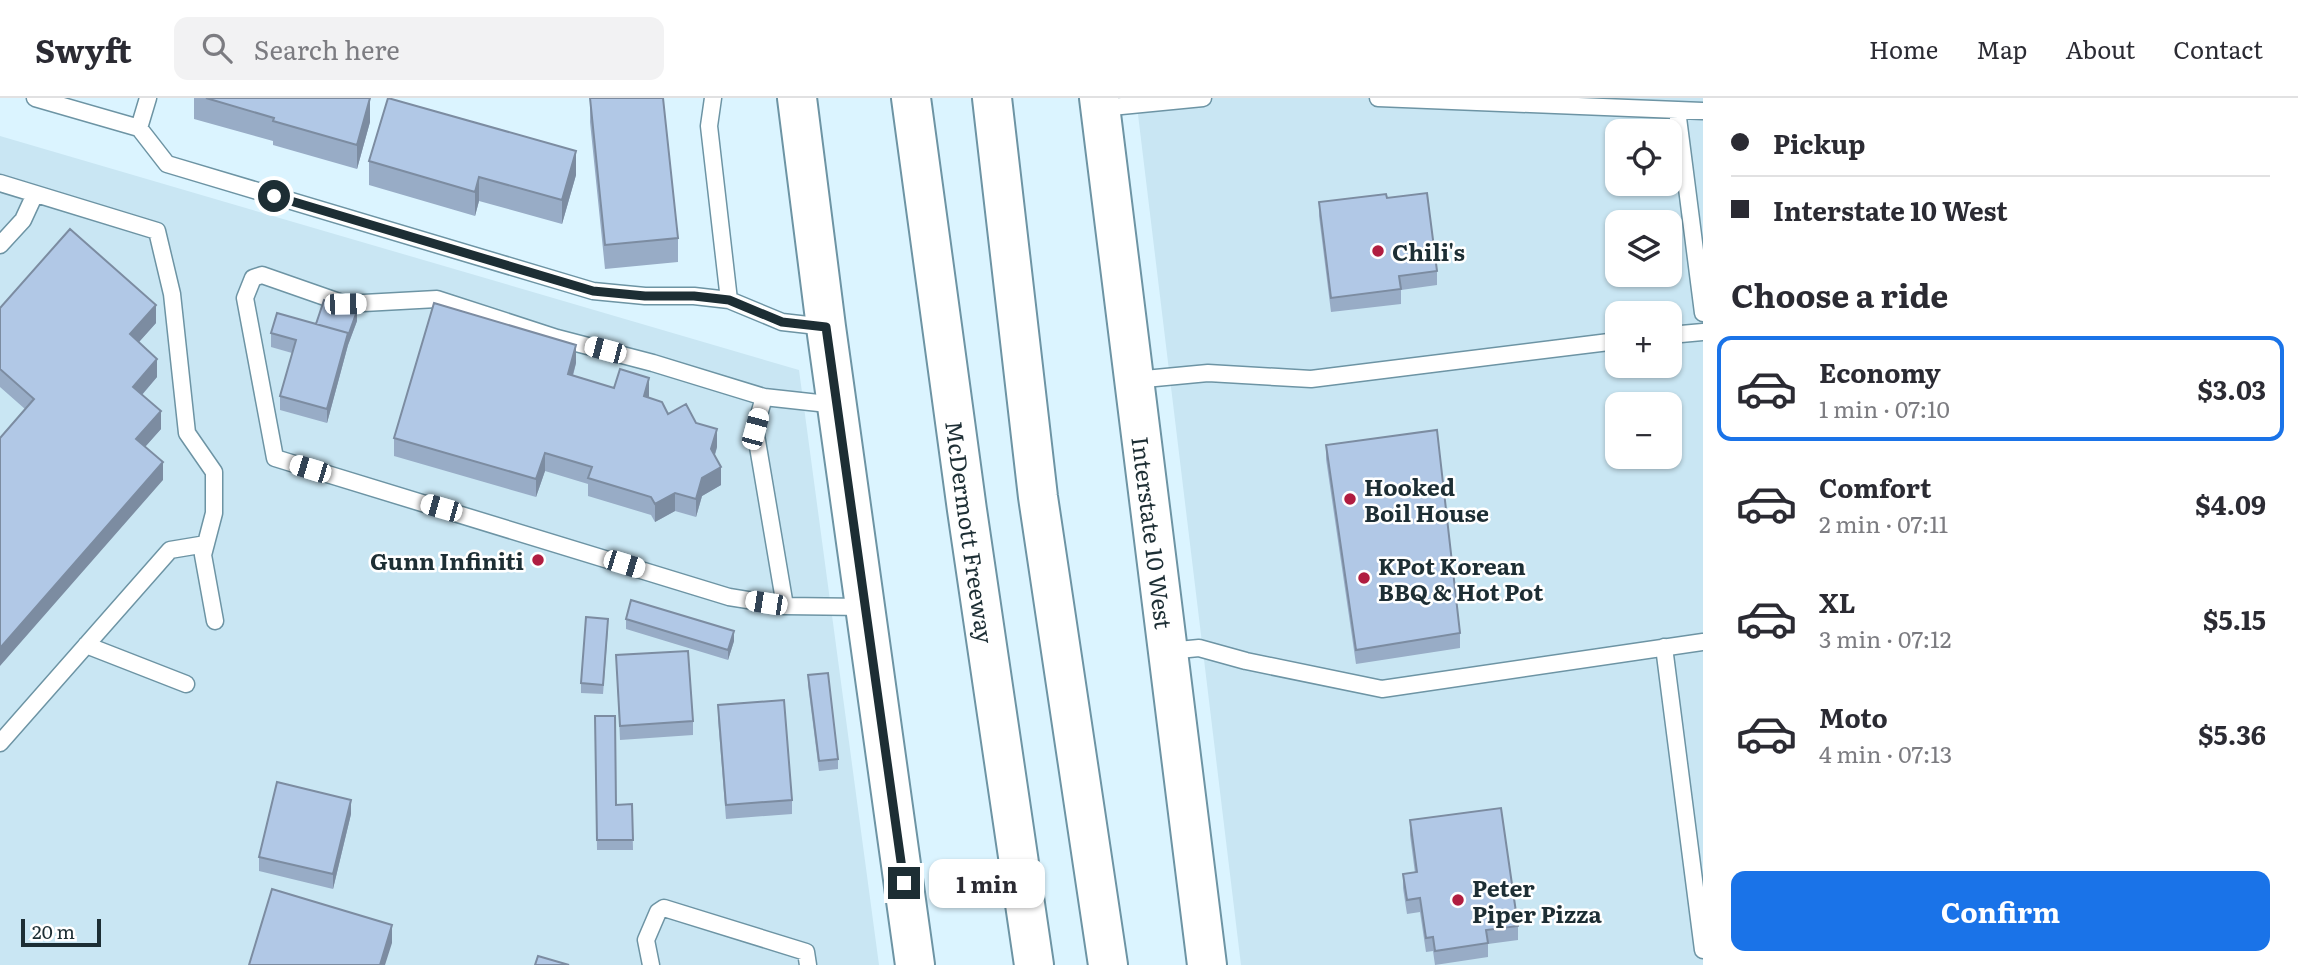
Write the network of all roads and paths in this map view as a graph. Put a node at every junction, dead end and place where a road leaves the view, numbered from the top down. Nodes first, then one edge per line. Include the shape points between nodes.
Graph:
1 (35, 98) edge
2 (148, 98) edge
3 (713, 98) edge
4 (797, 98) edge
5 (911, 98) edge
6 (992, 98) edge
7 (1203, 98) edge
8 (1378, 98) edge
9 (1100, 103) edge
10 (1677, 110) junction
11 (1703, 111) edge
12 (139, 128) junction
13 (0, 184) edge
14 (35, 194) junction
15 (0, 245) edge
16 (729, 300) junction
17 (1703, 313) edge
18 (826, 327) junction
19 (1703, 332) edge
20 (1682, 334) edge
21 (1605, 342) edge
22 (1134, 380) junction
23 (764, 397) junction
24 (837, 405) junction
25 (206, 544) junction
26 (785, 606) junction
27 (865, 607) junction
28 (215, 621) dead end
29 (1703, 642) edge
30 (86, 645) junction
31 (1664, 647) junction
32 (1167, 652) junction
33 (186, 684) dead end
34 (0, 743) edge
35 (1703, 950) edge
36 (651, 965) edge
37 (808, 965) edge
38 (915, 965) edge
39 (1034, 965) edge
40 (1108, 965) edge
41 (1207, 965) edge

1 - 12 lane
2 - 12 lane
3 - 16 lane via 709,126
4 - 18 main road
5 - 39 main road, McDermott Freeway
6 - 40 main road via 1038,498
7 - 9 lane
8 - 10 lane
9 - 22 main road, Interstate 10 West
10 - 11 lane
10 - 17 lane
12 - 16 lane via 167,164 593,291
13 - 14 lane
14 - 15 lane via 23,220
14 - 25 lane via 157,231 172,294 187,433 214,472 214,513
16 - 18 lane via 782,322
18 - 24 main road
19 - 20 lane
21 - 22 lane via 1311,379 1208,373
22 - 32 main road, Interstate 10 West
23 - 24 lane
23 - 26 lane via 755,429
23 - 26 lane via 437,299 345,304 262,275 253,278 245,298 275,458 729,597
24 - 27 main road
25 - 28 lane via 203,555
25 - 30 lane via 170,550
26 - 27 lane
27 - 38 main road
29 - 31 lane
30 - 33 lane
30 - 34 lane
31 - 32 lane via 1382,688 1199,648
31 - 35 lane
32 - 41 main road, Interstate 10 West
36 - 37 lane via 646,940 664,908 806,953

